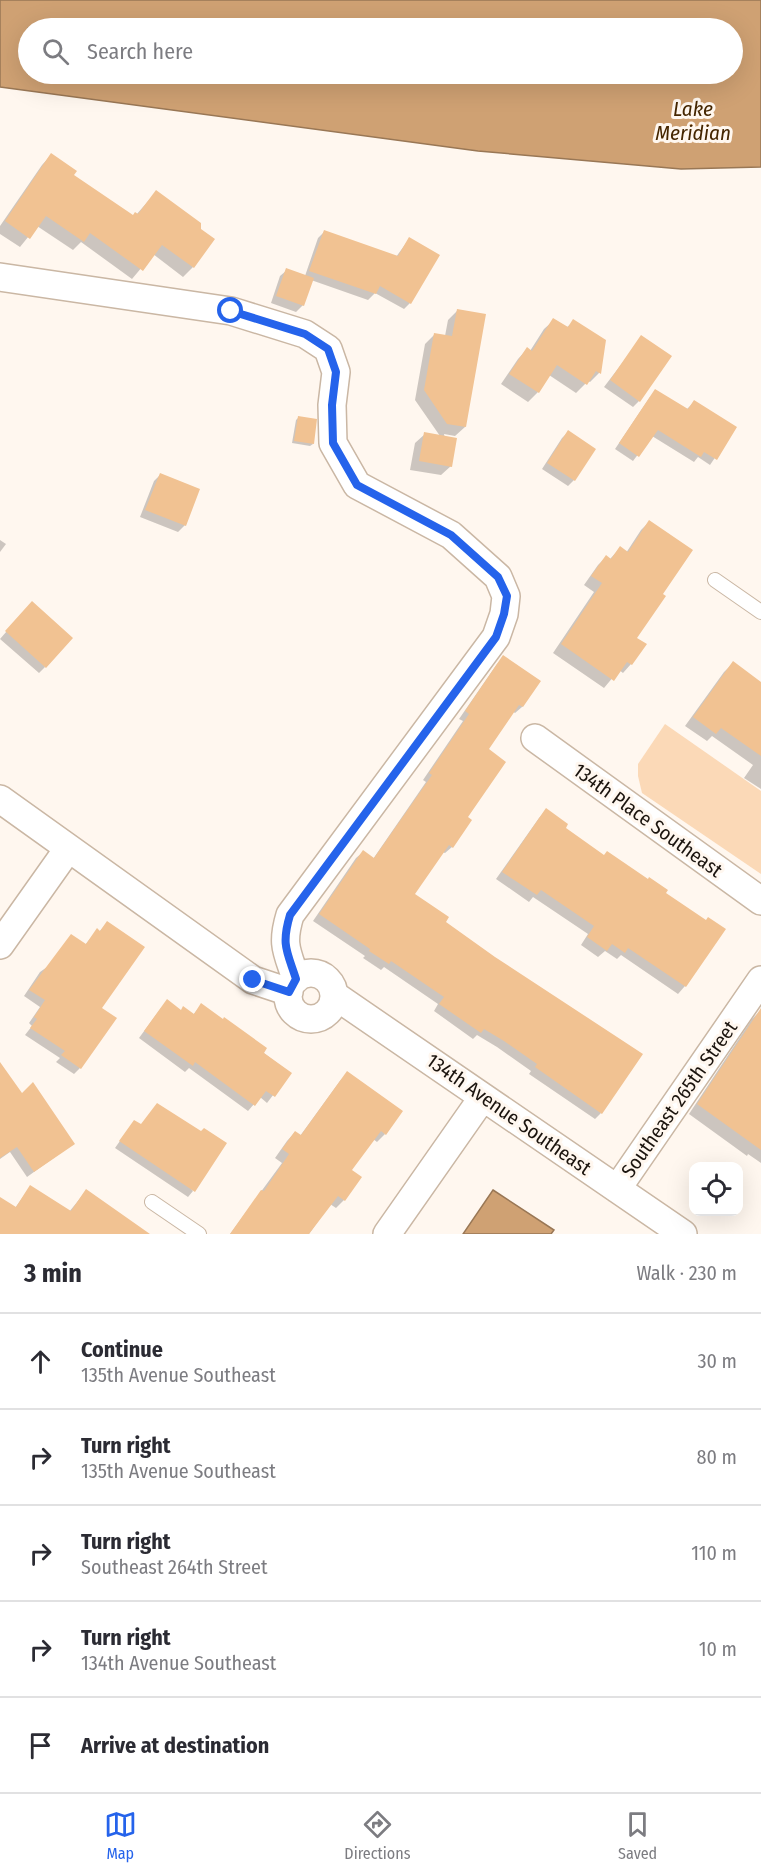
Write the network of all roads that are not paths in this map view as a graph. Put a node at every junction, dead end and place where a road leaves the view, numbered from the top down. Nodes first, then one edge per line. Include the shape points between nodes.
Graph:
1 (0, 277) edge
2 (715, 580) dead end
3 (761, 612) edge
4 (535, 738) dead end
5 (0, 799) edge
6 (68, 849) junction
7 (761, 901) edge
8 (0, 945) edge
9 (761, 980) edge
10 (292, 985) junction
11 (334, 995) junction
12 (483, 1097) junction
13 (617, 1189) junction
14 (152, 1202) dead end
15 (199, 1234) edge
16 (387, 1234) edge
17 (683, 1234) edge

1 - 10 street via 231,311 305,334 328,349 336,372 333,443 357,485 451,535 498,577 507,596 496,637 290,915 285,944
2 - 3 lane
4 - 7 street, 134th Place Southeast
5 - 6 street, 134th Avenue Southeast
6 - 8 street
6 - 10 street, 134th Avenue Southeast via 253,980
9 - 13 street, Southeast 265th Street
10 - 11 street, 134th Avenue Southeast via 309,973 316,974 329,981
10 - 11 street via 291,1007 310,1019 325,1015
11 - 12 street, 134th Avenue Southeast
12 - 13 street, 134th Avenue Southeast
12 - 16 street
13 - 17 street, 134th Avenue Southeast
14 - 15 lane

